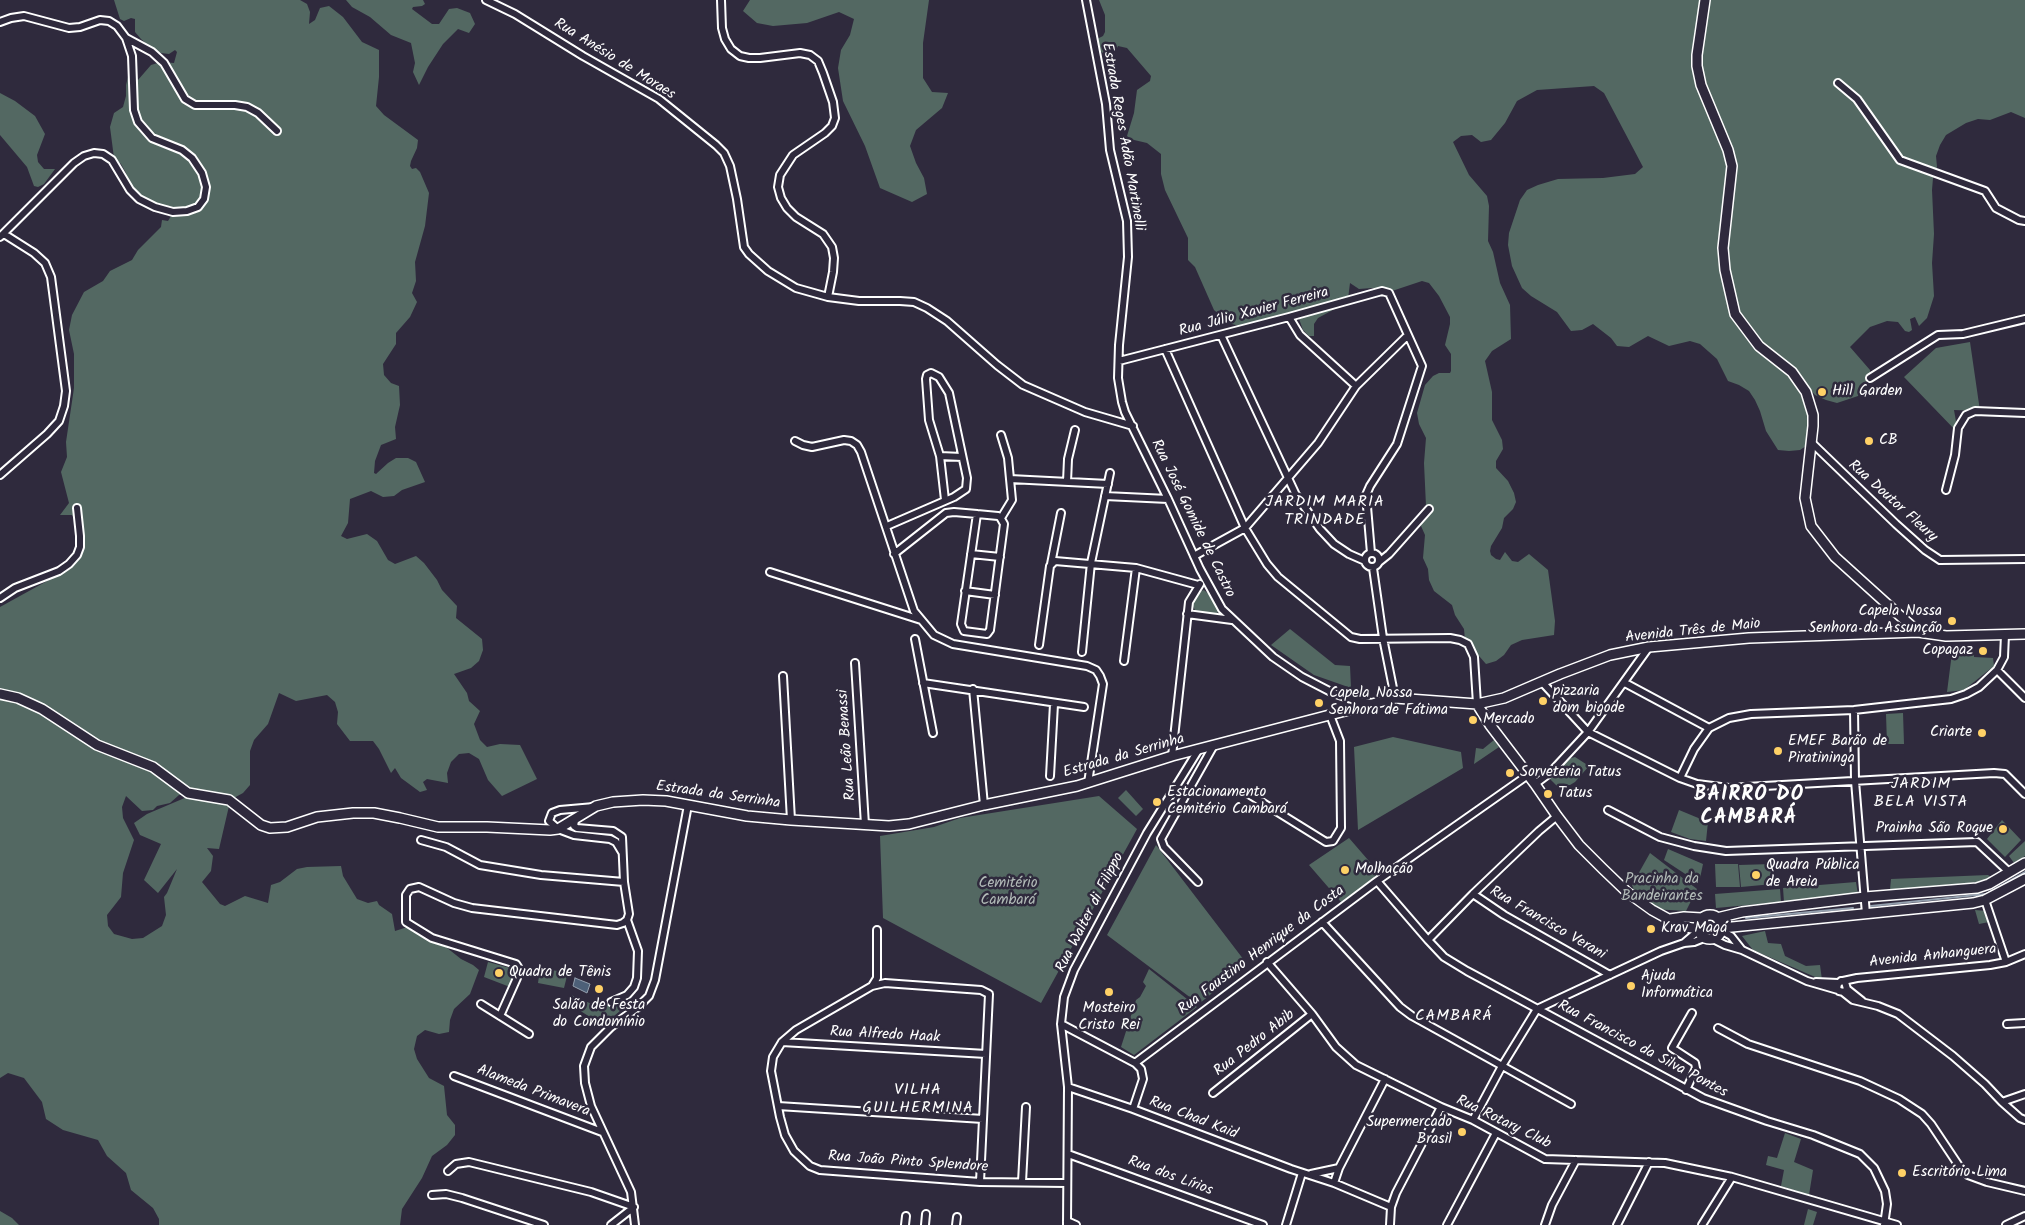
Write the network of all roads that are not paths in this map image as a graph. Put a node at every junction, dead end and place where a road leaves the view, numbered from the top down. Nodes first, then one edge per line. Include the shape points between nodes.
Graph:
1 (486, 0) edge
2 (721, 0) edge
3 (1086, 0) edge
4 (1705, 0) edge
5 (0, 22) edge
6 (126, 38) junction
7 (1838, 83) dead end
8 (277, 131) dead end
9 (2025, 221) edge
10 (2, 236) edge
11 (828, 297) junction
12 (1290, 318) junction
13 (2025, 319) edge
14 (1221, 335) junction
15 (1408, 335) junction
16 (1165, 349) junction
17 (1119, 361) junction
18 (1870, 378) dead end
19 (1356, 386) junction
20 (2025, 413) edge
21 (1133, 426) junction
22 (1075, 430) dead end
23 (1001, 435) dead end
24 (794, 441) dead end
25 (1812, 443) junction
26 (940, 456) junction
27 (962, 457) junction
28 (1110, 473) dead end
29 (0, 475) edge
30 (1288, 478) junction
31 (1010, 479) junction
32 (1067, 482) junction
33 (1108, 484) junction
34 (1946, 490) dead end
35 (1105, 496) junction
36 (1168, 499) junction
37 (944, 500) junction
38 (77, 508) dead end
39 (1429, 509) dead end
40 (1061, 512) dead end
41 (977, 514) junction
42 (1001, 518) junction
43 (887, 526) junction
44 (1245, 528) junction
45 (1372, 553) junction
46 (894, 554) junction
47 (971, 554) junction
48 (1194, 556) junction
49 (1000, 557) junction
50 (2025, 559) edge
51 (1365, 561) junction
52 (1379, 562) junction
53 (1092, 563) junction
54 (1051, 564) junction
55 (1136, 568) junction
56 (1373, 568) junction
57 (770, 572) dead end
58 (1206, 580) junction
59 (1198, 585) junction
60 (965, 591) junction
61 (995, 595) junction
62 (0, 598) edge
63 (1187, 614) junction
64 (921, 620) junction
65 (1232, 620) junction
66 (1905, 620) junction
67 (1918, 632) junction
68 (1891, 633) junction
69 (2005, 634) junction
70 (2025, 634) edge
71 (1383, 638) junction
72 (915, 639) dead end
73 (1039, 645) dead end
74 (1649, 647) junction
75 (1082, 652) dead end
76 (1124, 661) dead end
77 (855, 663) dead end
78 (1997, 670) junction
79 (782, 676) dead end
80 (1542, 682) junction
81 (1625, 682) junction
82 (923, 683) junction
83 (973, 689) junction
84 (0, 694) edge
85 (1395, 698) junction
86 (2025, 698) edge
87 (1054, 704) junction
88 (1374, 704) junction
89 (1477, 704) junction
90 (1084, 707) dead end
91 (1854, 710) junction
92 (1330, 715) junction
93 (1709, 728) junction
94 (1588, 732) junction
95 (933, 733) dead end
96 (1214, 745) junction
97 (1199, 749) junction
98 (1172, 756) junction
99 (1528, 775) junction
100 (1050, 776) dead end
101 (1680, 778) junction
102 (1855, 781) junction
103 (1088, 783) junction
104 (1535, 784) junction
105 (1247, 793) dead end
106 (2025, 794) edge
107 (688, 805) junction
108 (984, 805) junction
109 (596, 806) junction
110 (1608, 810) dead end
111 (1557, 816) junction
112 (575, 820) junction
113 (792, 820) junction
114 (865, 825) junction
115 (558, 829) junction
116 (421, 840) dead end
117 (1861, 845) junction
118 (623, 853) junction
119 (2025, 863) edge
120 (2009, 872) junction
121 (2025, 879) edge
122 (1377, 881) junction
123 (624, 882) junction
124 (1198, 882) dead end
125 (1473, 894) junction
126 (1865, 898) junction
127 (1986, 900) junction
128 (1866, 914) junction
129 (1702, 918) junction
130 (1717, 918) junction
131 (1670, 919) junction
132 (627, 920) junction
133 (1322, 922) junction
134 (877, 930) dead end
135 (1722, 930) junction
136 (1703, 934) junction
137 (1428, 940) junction
138 (1742, 950) junction
139 (2025, 954) edge
140 (1268, 962) junction
141 (2006, 962) junction
142 (1610, 975) junction
143 (872, 986) junction
144 (1842, 987) junction
145 (611, 1002) dead end
146 (480, 1004) dead end
147 (1537, 1009) junction
148 (1692, 1013) dead end
149 (1312, 1014) junction
150 (500, 1016) junction
151 (2025, 1023) edge
152 (1061, 1024) junction
153 (2007, 1024) dead end
154 (1718, 1028) dead end
155 (529, 1034) dead end
156 (782, 1042) junction
157 (986, 1054) junction
158 (1135, 1063) junction
159 (1502, 1066) junction
160 (454, 1076) dead end
161 (1385, 1079) junction
162 (1068, 1087) junction
163 (1686, 1090) junction
164 (1213, 1093) dead end
165 (2025, 1094) edge
166 (2002, 1102) junction
167 (1571, 1104) dead end
168 (778, 1106) junction
169 (1026, 1107) dead end
170 (1441, 1107) junction
171 (1133, 1108) junction
172 (983, 1119) junction
173 (1473, 1120) junction
174 (2025, 1120) edge
175 (602, 1132) junction
176 (1496, 1133) junction
177 (1068, 1154) junction
178 (1576, 1160) junction
179 (1649, 1162) junction
180 (1339, 1168) junction
181 (448, 1171) dead end
182 (1306, 1174) junction
183 (1732, 1177) junction
184 (980, 1182) junction
185 (1022, 1182) junction
186 (1067, 1183) junction
187 (1334, 1183) junction
188 (2025, 1191) edge
189 (432, 1195) dead end
190 (634, 1207) junction
191 (1391, 1207) junction
192 (926, 1214) dead end
193 (906, 1216) dead end
194 (957, 1216) dead end
195 (2025, 1216) edge
196 (1067, 1223) edge
197 (1884, 1224) edge
198 (544, 1225) edge
199 (611, 1225) edge
200 (636, 1225) edge
201 (905, 1225) edge
202 (925, 1225) edge
203 (956, 1225) edge
204 (1076, 1225) edge
205 (1263, 1225) edge
206 (1286, 1225) edge
207 (1390, 1225) edge
208 (1447, 1225) edge
209 (1545, 1225) edge
210 (1617, 1225) edge
211 (1702, 1225) edge
212 (1897, 1225) edge
213 (2006, 1225) edge

1 - 11 street, Rua Anésio de Moraes via 659,99 716,145 730,166 742,240 749,254 768,271 796,288
2 - 11 street via 725,39 740,56 760,58 800,52 818,61 823,73 833,102 835,118 832,126 792,155 780,176 778,187 787,208 823,234 832,247 834,272
3 - 17 street, Estrada Reges Adão Martinelli via 1106,104 1110,150 1126,221 1128,257
4 - 25 street via 1697,66 1708,107 1732,166 1723,248 1735,314 1759,346 1792,372 1806,392 1812,415
5 - 6 street via 24,16 69,28 100,20 109,21
6 - 8 street via 152,52 164,63 185,99 195,105 247,107
6 - 10 street via 132,56 134,110 138,122 152,138 182,150 192,158 202,173 206,187 204,199 198,207 187,211 172,212 155,207 130,190 112,160 94,153 74,163
7 - 9 street via 1857,99 1900,160 1984,190 1996,208
10 - 29 street via 34,252 51,277 66,392 59,421
11 - 21 street, Rua Anésio de Moraes via 914,302 947,321 1023,385 1078,409
12 - 14 street, Rua Júlio Xavier Ferreira
12 - 15 street, Rua Júlio Xavier Ferreira via 1382,291 1392,298
12 - 19 street via 1300,335
13 - 18 street via 1963,334 1938,335
14 - 16 street, Rua Júlio Xavier Ferreira
14 - 30 street
15 - 19 street
15 - 45 street via 1420,359 1421,372 1397,444 1366,495
16 - 17 street, Rua Júlio Xavier Ferreira
16 - 44 street
17 - 21 street, Estrada Reges Adão Martinelli via 1122,402
19 - 30 street via 1318,443
20 - 34 street via 1975,411 1966,415 1958,428
21 - 36 street, Rua José Gomide de Castro
22 - 32 street via 1068,459
23 - 31 street
24 - 43 street via 812,446 844,440 857,445
25 - 50 street, Rua Doutor Fleury via 1896,524 1940,560
25 - 66 street via 1805,498 1811,526 1835,557
26 - 27 street
26 - 27 street via 930,420 926,379 931,373 939,377 948,393
26 - 37 street
27 - 37 street via 968,478 966,489
28 - 33 street
30 - 44 street
30 - 51 street via 1320,529 1334,544
31 - 32 street
31 - 42 street via 1012,500
32 - 33 street
33 - 35 street
35 - 36 street
35 - 53 street
36 - 48 street, Rua José Gomide de Castro
37 - 43 street
38 - 62 street via 80,547 77,555 59,571 15,588
39 - 52 street
40 - 54 street
41 - 42 street
41 - 46 street via 946,513
41 - 47 street
42 - 49 street via 1004,524
43 - 46 street
44 - 48 street
44 - 71 street via 1278,577 1337,626 1351,637
45 - 51 street
45 - 52 street via 1378,556
46 - 64 street via 914,611
47 - 49 street
47 - 60 street
48 - 58 street, Rua José Gomide de Castro
49 - 61 street
51 - 56 street
52 - 56 street
53 - 54 street via 1060,560
53 - 55 street
53 - 75 street
54 - 73 street
55 - 59 street
55 - 76 street
56 - 71 street
57 - 64 street
58 - 59 street
58 - 65 street, Rua José Gomide de Castro via 1215,599
59 - 63 street
60 - 61 street
60 - 61 street via 961,627 984,634 990,630
63 - 65 street, Rua José Gomide de Castro
63 - 98 street
64 - 103 street via 934,635 953,644 1096,670 1102,684
65 - 88 street, Rua José Gomide de Castro via 1302,677 1333,693
66 - 67 street
66 - 68 street via 1907,628
67 - 68 street, Avenida Três de Maio
67 - 69 street, Avenida Três de Maio via 1946,636
68 - 74 street, Avenida Três de Maio via 1749,638
69 - 70 street, Avenida Três de Maio
69 - 78 street via 2004,656
71 - 85 street
71 - 89 street via 1450,638 1468,644 1474,657
72 - 82 street
74 - 80 street, Avenida Três de Maio via 1610,655
74 - 81 street
77 - 114 street, Rua Leão Benassi
78 - 86 street
78 - 91 street via 1979,686 1951,699
79 - 113 street
80 - 89 street, Avenida Três de Maio via 1504,698
80 - 94 street
81 - 93 street
81 - 94 street
82 - 83 street
82 - 95 street
83 - 87 street
83 - 108 street
84 - 115 street, Estrada da Serrinha via 29,702 97,745 153,767 188,793 229,800 261,825 270,828 287,827 317,817 354,813 400,818 438,828
85 - 88 street, Avenida Três de Maio
85 - 89 street, Avenida Três de Maio
87 - 90 street
87 - 100 street
88 - 92 street, Avenida Três de Maio
89 - 99 street
91 - 93 street via 1751,714 1729,718
91 - 102 street
92 - 96 street, Avenida Três de Maio
92 - 105 street via 1340,741 1341,828 1333,841 1326,842
93 - 101 street
94 - 101 street
94 - 104 street via 1551,772
96 - 97 street, Avenida Três de Maio
96 - 124 street via 1161,839 1164,847
97 - 98 street, Estrada da Serrinha
97 - 152 street, Rua Walter di Filippo via 1147,833 1074,970 1064,998
98 - 103 street, Estrada da Serrinha
99 - 104 street
99 - 122 street, Rua Faustino Henrique da Costa
101 - 102 street via 1719,788
102 - 106 street via 1994,773 2005,774
102 - 117 street
103 - 108 street, Estrada da Serrinha
104 - 111 street
107 - 109 street, Estrada da Serrinha via 643,800
107 - 113 street, Estrada da Serrinha
107 - 175 street via 652,988 638,1007 611,1027 591,1048 584,1066 591,1106
108 - 114 street, Estrada da Serrinha via 900,826
109 - 112 street, Estrada da Serrinha
109 - 115 street via 552,813 549,821
110 - 117 street via 1660,836 1726,851
111 - 125 street
111 - 131 street via 1579,845 1627,892
112 - 115 street, Estrada da Serrinha
112 - 118 street via 577,828 613,831 622,837
113 - 114 street, Estrada da Serrinha
115 - 118 street via 574,835 610,839
116 - 123 street via 446,847 480,865
117 - 120 street via 1977,842
117 - 126 street
118 - 123 street
119 - 120 street
120 - 126 street via 1977,888
121 - 127 street
122 - 133 street, Rua Faustino Henrique da Costa
122 - 137 street, Rua Francisco da Silva Pontes
123 - 132 street
125 - 137 street
125 - 142 street, Rua Francisco Verani
126 - 128 street
126 - 130 street via 1742,912
127 - 128 street
127 - 141 street
128 - 135 street
129 - 130 street
129 - 131 street
129 - 136 street
130 - 135 street
131 - 136 street
132 - 145 street via 638,951 636,978 628,995
132 - 150 street via 617,925 472,908 419,887 410,889 406,895 406,922 432,938 516,964 517,978
133 - 140 street, Rua Faustino Henrique da Costa
133 - 159 street via 1400,1007
134 - 143 street via 877,978
135 - 136 street via 1717,938
135 - 138 street
136 - 138 street
136 - 142 street via 1694,942 1684,943
137 - 147 street, Rua Francisco da Silva Pontes via 1466,971
138 - 144 street via 1807,981 1828,988
139 - 141 street, Avenida Anhanguera
140 - 149 street, Rua Rotary Club
140 - 158 street, Rua Faustino Henrique da Costa
141 - 144 street, Avenida Anhanguera via 1857,978
142 - 147 street
143 - 156 street, Rua João Pinto Splendore via 796,1030
143 - 157 street via 885,983 986,992 990,999
144 - 166 street via 1853,1000 1898,1014 1963,1065
146 - 150 street
147 - 159 street
147 - 163 street, Rua Francisco da Silva Pontes
148 - 163 street via 1672,1048 1695,1063 1696,1068
149 - 161 street, Rua Rotary Club via 1346,1057
149 - 164 street, Rua Pedro Abib
150 - 155 street
151 - 153 street
152 - 158 street
152 - 162 street, Rua Walter di Filippo
154 - 188 street via 1748,1044 1860,1081 1899,1099 1922,1114 1968,1175
156 - 157 street, Rua Alfredo Haak
156 - 168 street, Rua João Pinto Splendore via 772,1056 771,1071
157 - 172 street
158 - 171 street via 1143,1079
159 - 167 street
159 - 173 street
160 - 175 street, Alameda Primavera
161 - 170 street, Rua Rotary Club
161 - 180 street
162 - 171 street, Rua Chad Kaid
162 - 177 street, Rua Walter di Filippo
163 - 197 street, Rua Francisco da Silva Pontes via 1719,1106 1814,1134 1860,1154 1874,1168 1885,1191
165 - 166 street
166 - 174 street
168 - 172 street
168 - 184 street, Rua João Pinto Splendore via 785,1135 794,1151 810,1166 820,1170
169 - 185 street
170 - 173 street, Rua Rotary Club
170 - 191 street
171 - 182 street, Rua Chad Kaid
172 - 184 street
173 - 176 street, Rua Rotary Club
175 - 190 street via 628,1184
176 - 178 street, Rua Rotary Club via 1545,1159
176 - 208 street
177 - 186 street, Rua Walter di Filippo
177 - 205 street, Rua dos Lírios
178 - 179 street, Rua Rotary Club
178 - 209 street via 1552,1204
179 - 183 street, Rua Rotary Club
179 - 210 street
180 - 182 street
180 - 187 street
181 - 190 street via 456,1164 469,1162 591,1192
182 - 187 street, Rua Chad Kaid
182 - 206 street
183 - 197 street, Rua Rotary Club
183 - 211 street
184 - 185 street, Rua João Pinto Splendore
185 - 186 street, Rua João Pinto Splendore
186 - 196 street, Rua Walter di Filippo
187 - 191 street, Rua Chad Kaid
189 - 198 street via 462,1198
190 - 199 street
190 - 200 street
191 - 207 street
192 - 202 street
193 - 201 street
194 - 203 street
195 - 213 street
196 - 204 street
197 - 212 street, Rua Rotary Club

